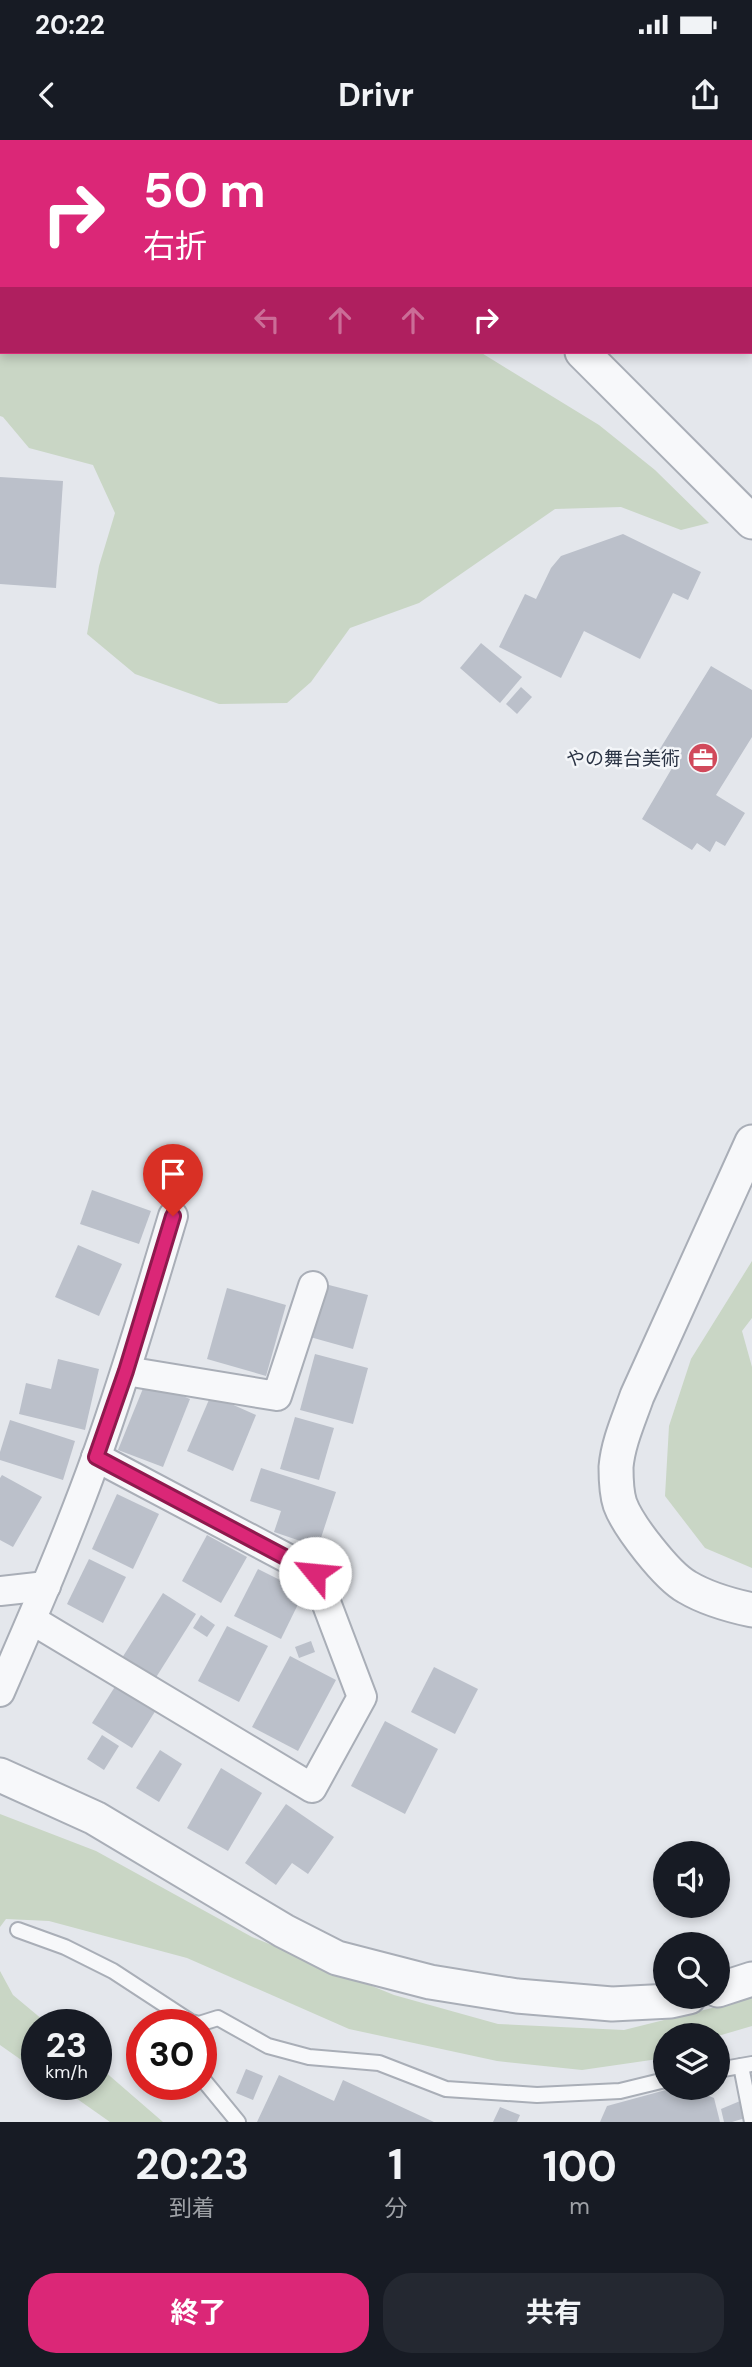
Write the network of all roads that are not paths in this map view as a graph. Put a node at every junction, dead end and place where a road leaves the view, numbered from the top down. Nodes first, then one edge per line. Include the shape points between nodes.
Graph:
1 (584, 354) edge
2 (752, 522) edge
3 (752, 1142) edge
4 (173, 1216) dead end
5 (313, 1286) dead end
6 (126, 1371) junction
7 (96, 1457) junction
8 (46, 1586) junction
9 (0, 1591) edge
10 (752, 1610) edge
11 (32, 1620) junction
12 (0, 1692) edge
13 (0, 1775) edge
14 (18, 1930) dead end
15 (752, 1979) edge
16 (730, 1986) edge
17 (653, 2002) edge
18 (171, 2009) edge
19 (217, 2018) edge
20 (747, 2065) edge
21 (653, 2083) edge
22 (217, 2096) edge
23 (238, 2122) edge
24 (752, 2122) edge

1 - 2 street
3 - 10 street via 638,1396 616,1469 620,1504 657,1559 684,1586 722,1604
4 - 6 street
5 - 6 street via 277,1396
6 - 7 street
7 - 8 street
7 - 11 street via 315,1573 362,1697 312,1788
8 - 9 street
8 - 11 street
11 - 12 street
13 - 17 street via 95,1818 337,1958 430,1982 517,1996 612,2004
14 - 18 lane via 113,1971
15 - 16 street
19 - 21 lane via 268,2046 309,2057 379,2063 446,2089 537,2095 620,2091
20 - 24 lane
22 - 23 lane

